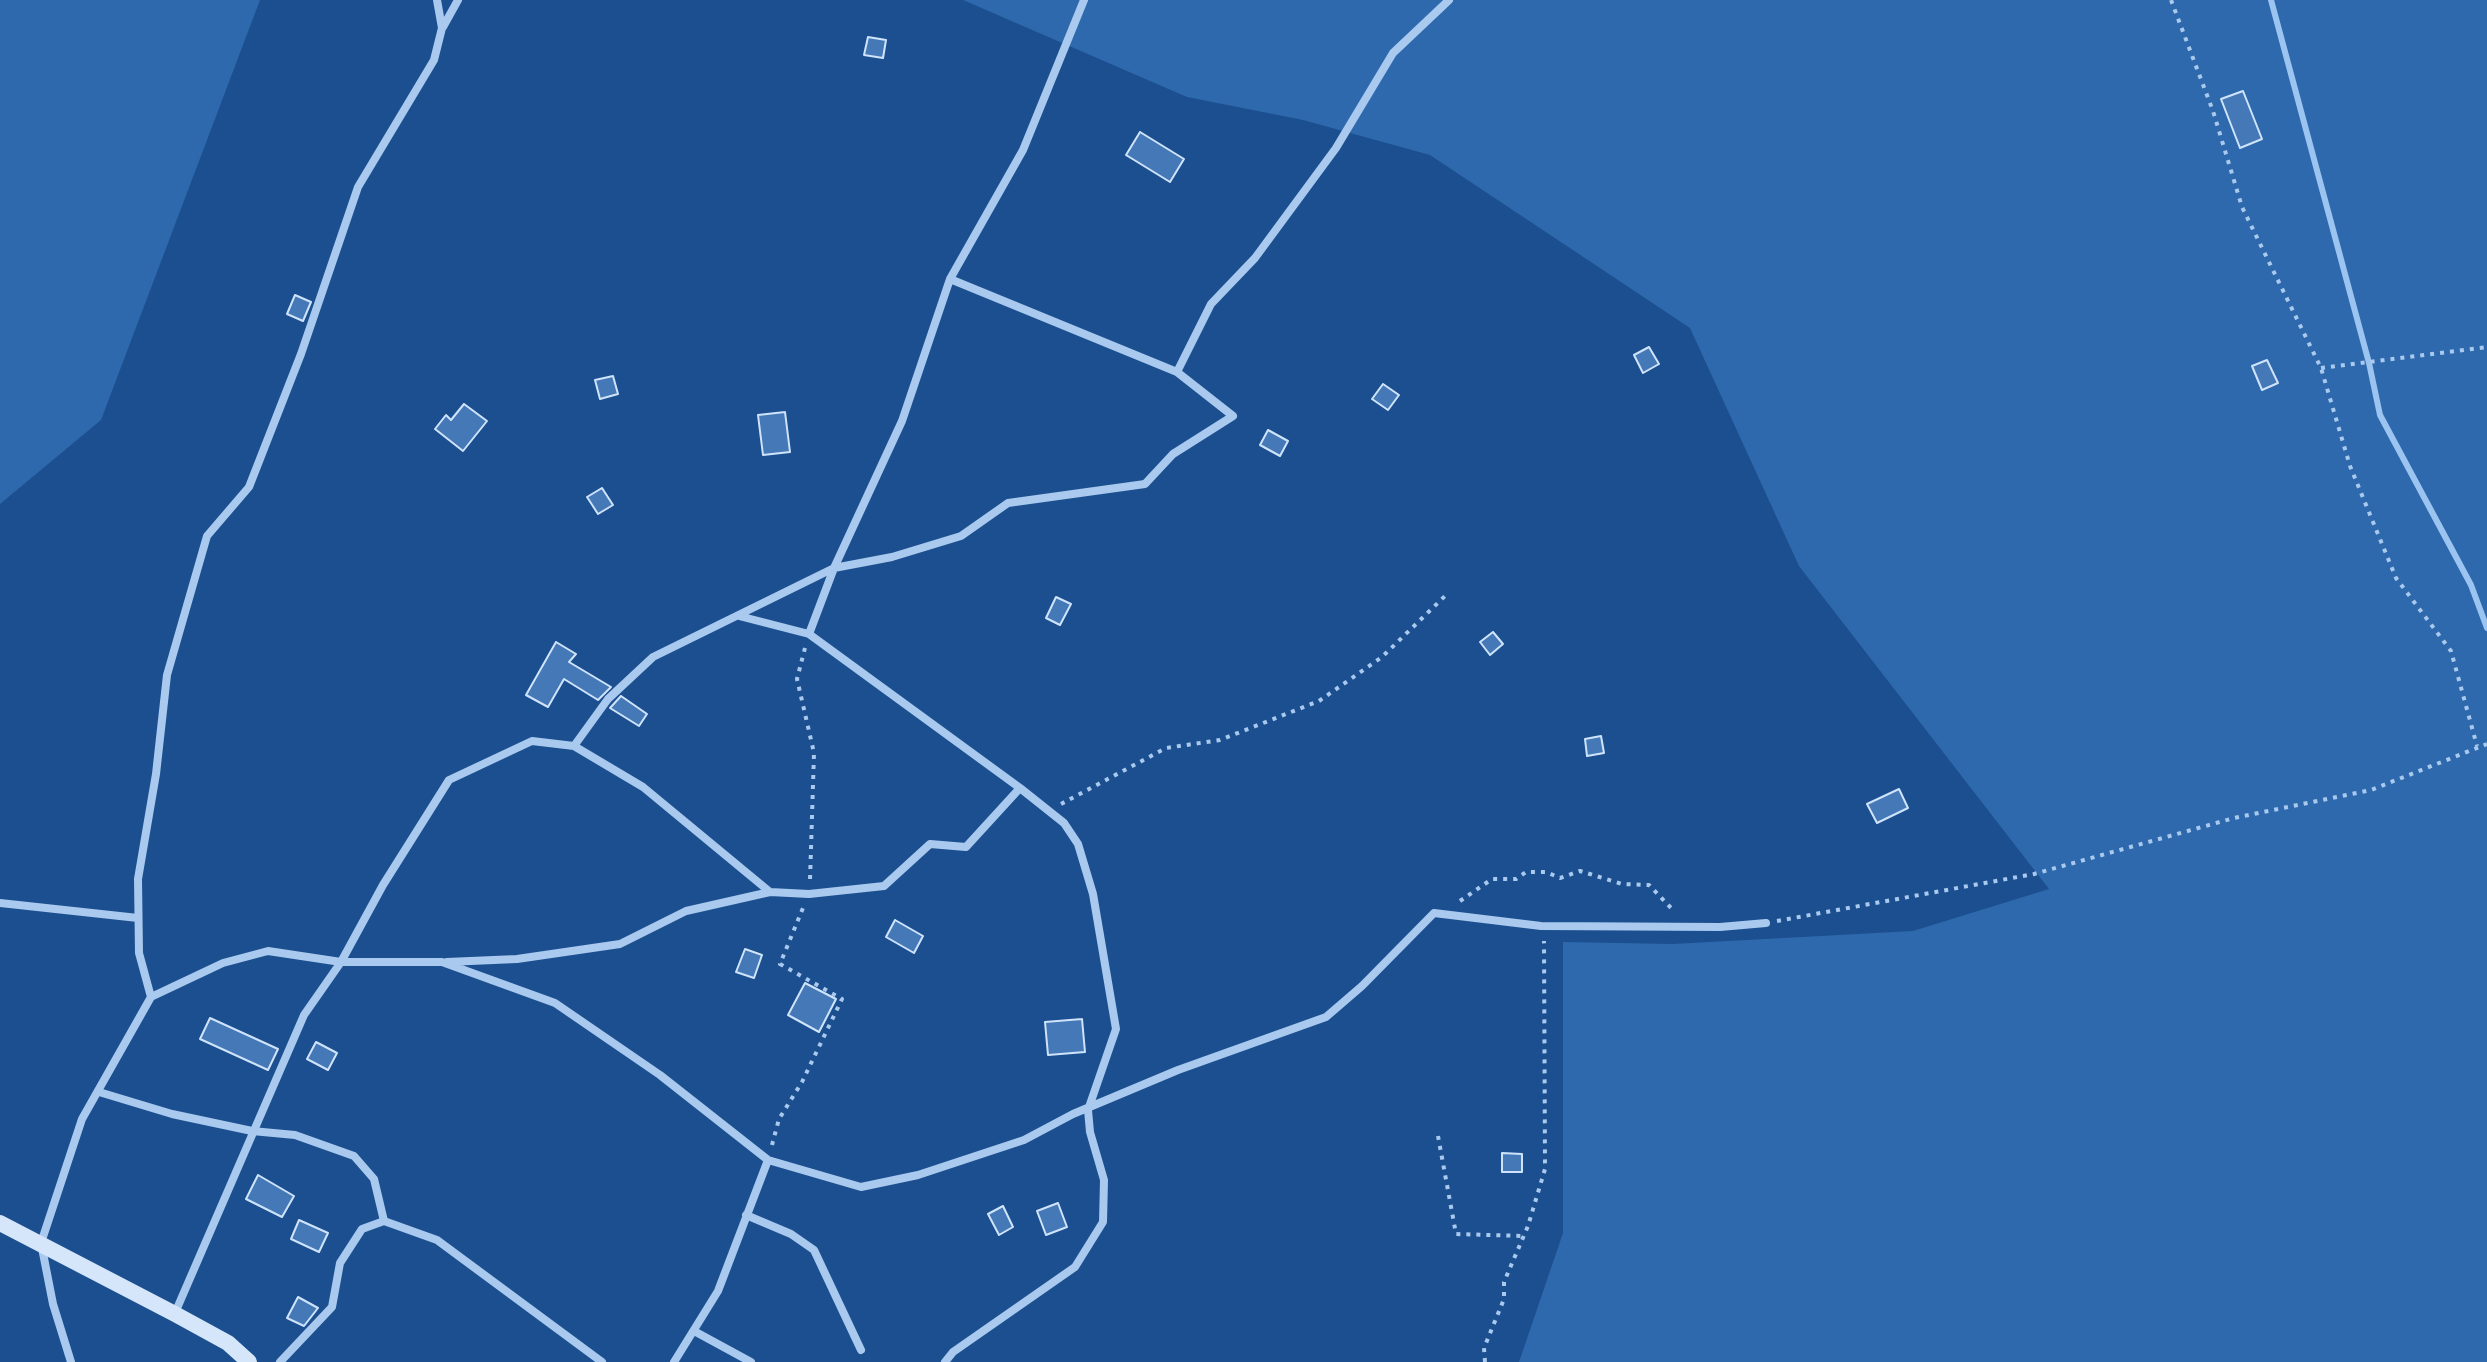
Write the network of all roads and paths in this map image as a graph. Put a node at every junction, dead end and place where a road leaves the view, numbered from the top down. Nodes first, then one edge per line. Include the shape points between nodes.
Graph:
1 (437, 0) edge
2 (458, 0) edge
3 (1084, 0) edge
4 (1449, 0) edge
5 (2171, 0) edge
6 (442, 28) junction
7 (950, 279) junction
8 (2487, 347) edge
9 (2321, 368) junction
10 (1177, 372) junction
11 (834, 568) junction
12 (1445, 596) dead end
13 (739, 616) junction
14 (809, 634) junction
15 (2487, 744) edge
16 (574, 746) junction
17 (2477, 746) junction
18 (1020, 788) junction
19 (1048, 810) junction
20 (770, 892) junction
21 (0, 903) edge
22 (1445, 915) junction
23 (138, 918) junction
24 (1766, 923) joint
25 (1550, 926) junction
26 (1695, 927) junction
27 (341, 962) junction
28 (442, 962) junction
29 (151, 997) junction
30 (99, 1092) junction
31 (1088, 1110) junction
32 (252, 1131) junction
33 (1438, 1136) dead end
34 (768, 1160) junction
35 (746, 1215) junction
36 (384, 1221) junction
37 (0, 1223) edge
38 (1524, 1236) junction
39 (41, 1243) junction
40 (175, 1314) junction
41 (694, 1331) junction
42 (861, 1350) dead end
43 (71, 1362) edge
44 (249, 1362) edge
45 (280, 1362) edge
46 (602, 1362) edge
47 (674, 1362) edge
48 (751, 1362) edge
49 (945, 1362) edge
50 (1485, 1362) edge

1 - 6 street
2 - 6 street
3 - 7 street via 1023,150
4 - 10 street via 1393,53 1336,148 1255,258 1211,304
5 - 9 path via 2242,207
6 - 23 street via 434,60 358,187 249,487 207,536 167,675 138,879
7 - 10 street
7 - 11 street via 902,421
8 - 9 path
9 - 17 path via 2350,466 2396,578 2451,651
10 - 11 street via 1233,416 1173,454 1145,484 1008,503 961,536
11 - 13 street
11 - 14 street
12 - 19 path via 1382,657 1319,701 1220,740 1166,748
13 - 14 street
13 - 16 street via 653,657 608,699
14 - 18 street
15 - 17 path
16 - 20 street via 643,787
16 - 27 street via 532,741 449,780
17 - 24 path via 2371,790 2234,818 2034,874
18 - 19 street
18 - 20 street via 966,847 930,844 884,886 809,894
19 - 31 street via 1078,844 1116,1029
20 - 28 street via 686,911 620,944 517,959
21 - 23 street
22 - 25 street
22 - 26 path via 1447,906 1492,879 1516,879 1526,872 1560,878 1580,871 1622,884 1649,885
22 - 31 street via 1434,913 1326,1017 1178,1070
23 - 29 street via 139,953
24 - 26 street
25 - 26 street
25 - 38 path via 1544,940 1545,1169
27 - 28 street
27 - 29 street via 268,951 223,963
27 - 32 street via 304,1015
28 - 34 street via 555,1003 660,1075
29 - 30 street
30 - 32 street
30 - 39 street via 82,1119
31 - 34 street via 1024,1140 918,1175 861,1187
31 - 49 street via 1104,1180 1103,1222 1075,1267
32 - 36 street via 295,1135 354,1156 374,1179
32 - 40 street
33 - 38 path via 1456,1234
34 - 35 street
35 - 41 street via 718,1291
35 - 42 street via 814,1250
36 - 45 street via 362,1229 340,1263 332,1307
36 - 46 street via 437,1240
37 - 39 street
38 - 50 path via 1504,1282 1504,1299 1484,1348
39 - 40 street
39 - 43 street
40 - 44 street via 228,1343
41 - 47 street
41 - 48 street

